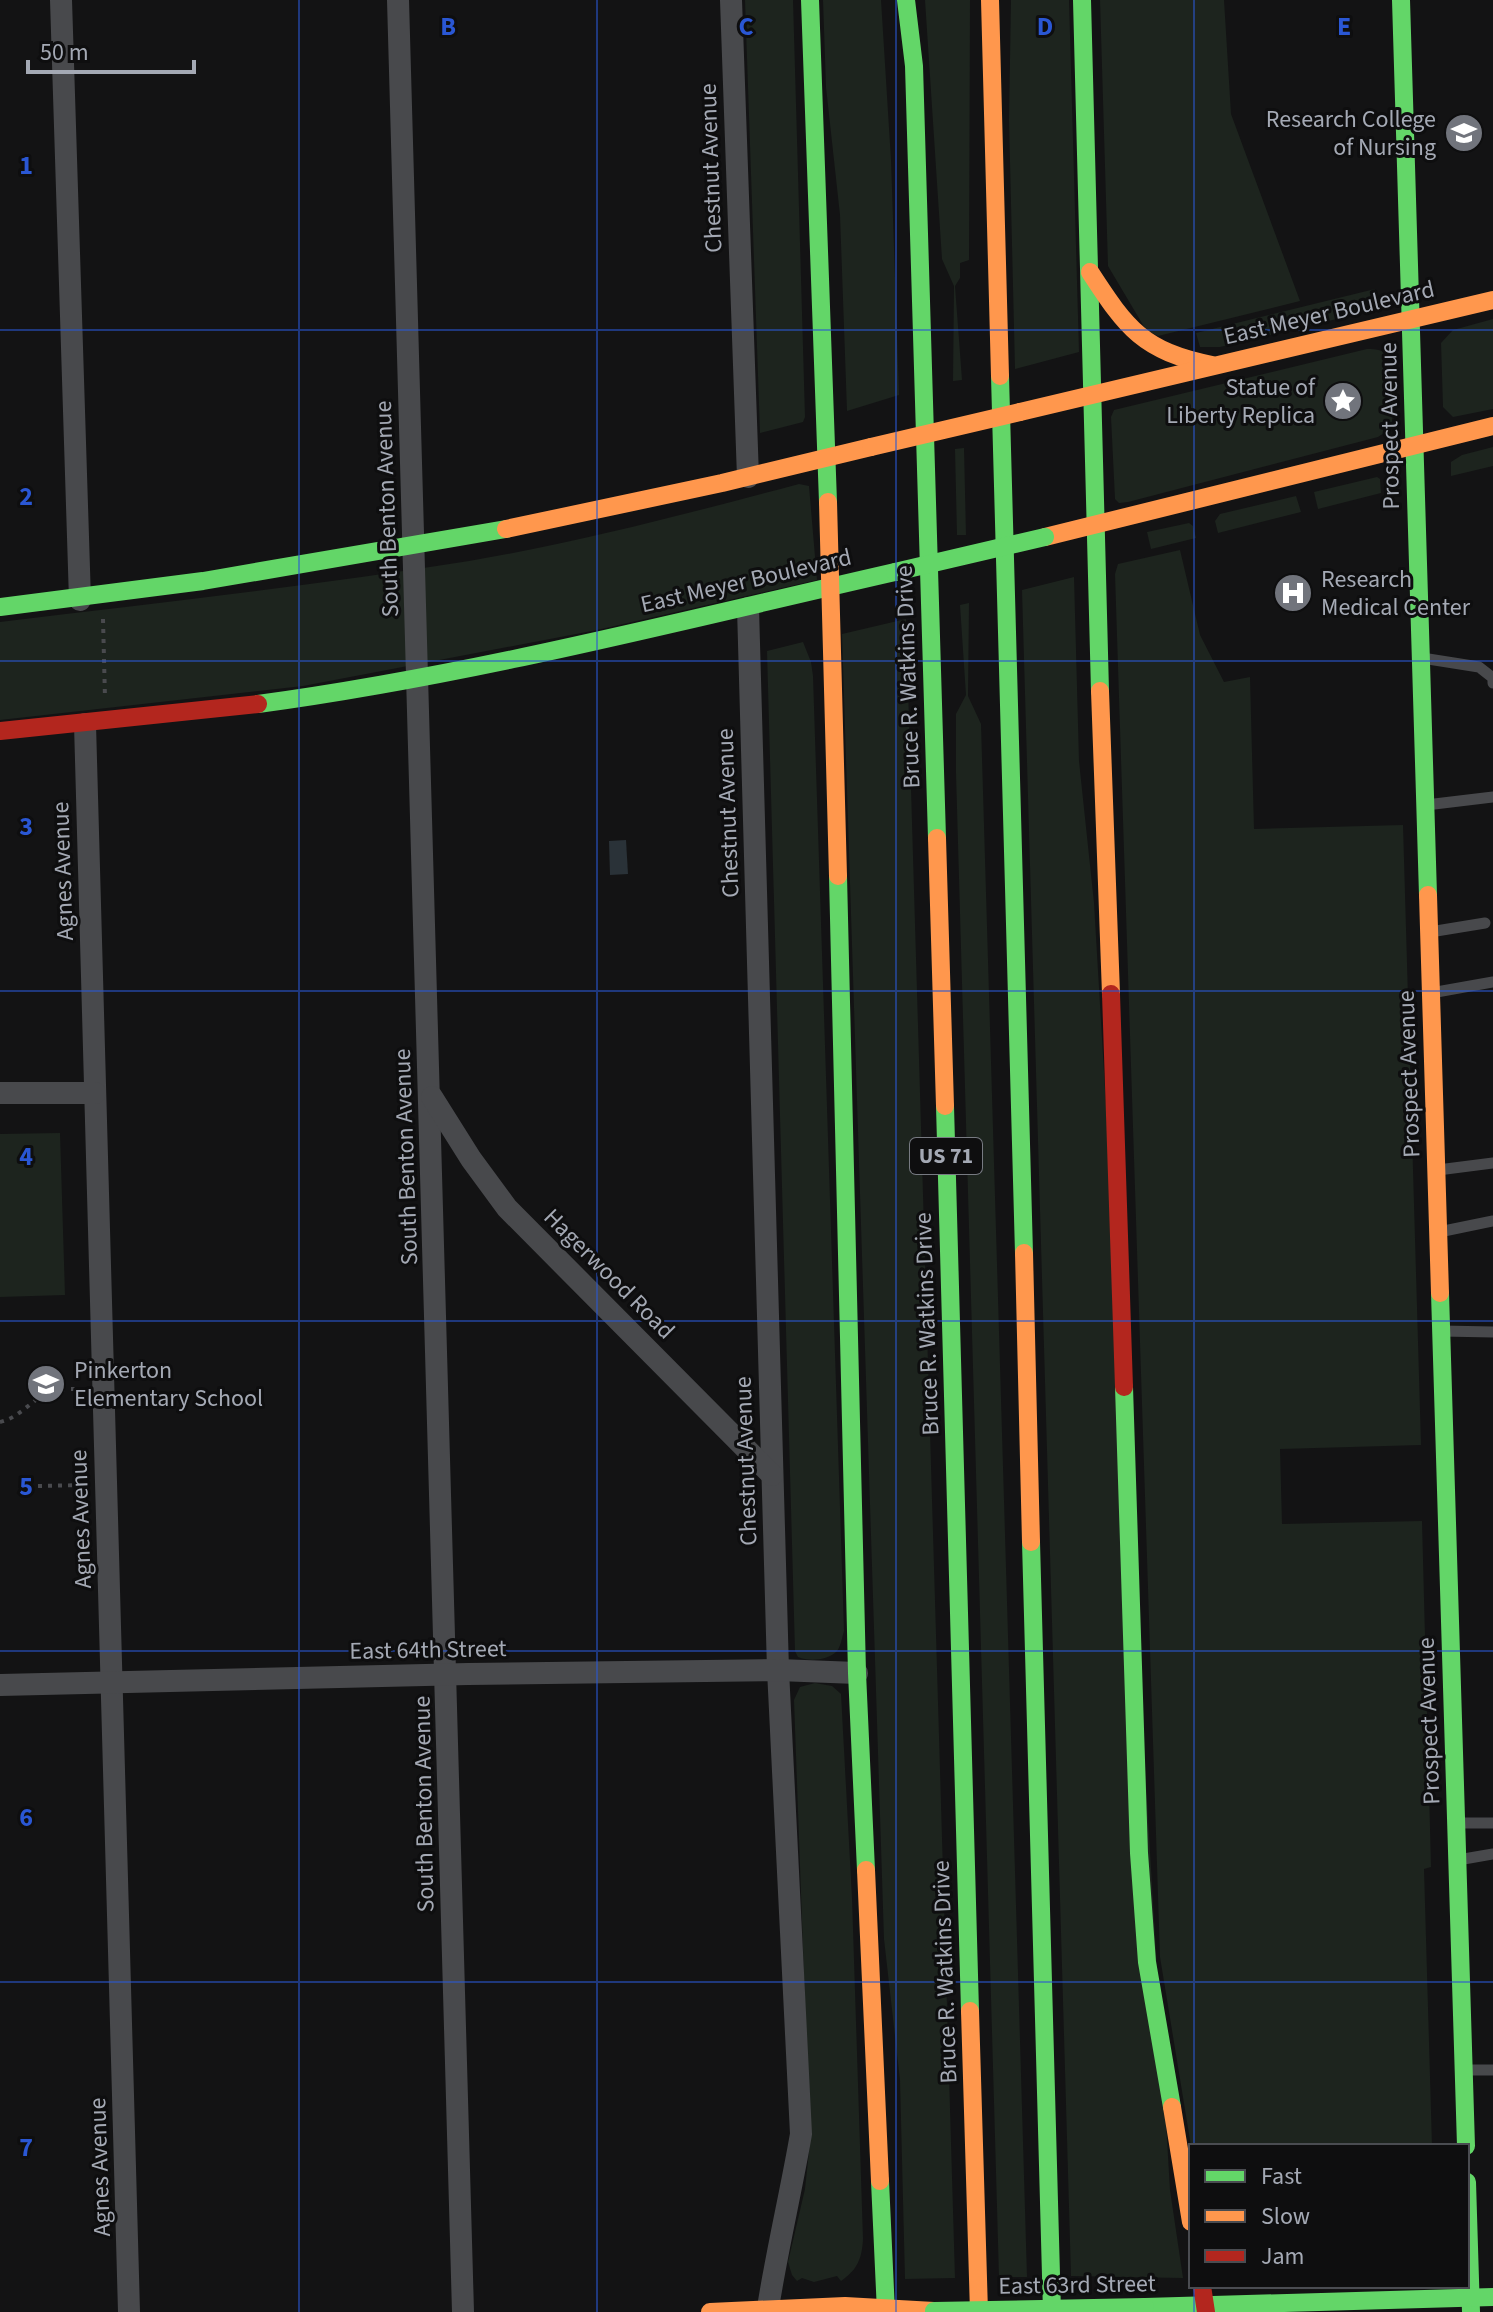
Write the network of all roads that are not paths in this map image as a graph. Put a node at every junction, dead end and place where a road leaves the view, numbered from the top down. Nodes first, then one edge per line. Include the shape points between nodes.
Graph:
1 (61, 0) edge
2 (398, 0) edge
3 (731, 0) edge
4 (810, 0) edge
5 (906, 0) edge
6 (990, 0) edge
7 (1082, 0) edge
8 (1401, 0) edge
9 (1090, 272) junction
10 (1493, 300) edge
11 (1412, 319) junction
12 (1212, 365) junction
13 (1093, 396) junction
14 (1493, 426) edge
15 (1414, 444) junction
16 (827, 459) junction
17 (748, 477) junction
18 (1095, 526) junction
19 (415, 547) junction
20 (831, 586) junction
21 (80, 600) junction
22 (0, 607) edge
23 (748, 608) junction
24 (1421, 658) junction
25 (418, 678) junction
26 (1493, 683) edge
27 (85, 724) junction
28 (0, 731) edge
29 (1493, 797) edge
30 (1425, 805) junction
31 (1485, 923) dead end
32 (1429, 933) junction
33 (1493, 982) edge
34 (1431, 994) junction
35 (0, 1093) edge
36 (95, 1093) junction
37 (430, 1093) junction
38 (1493, 1163) edge
39 (1436, 1170) junction
40 (1493, 1221) edge
41 (1438, 1232) junction
42 (1441, 1331) junction
43 (1493, 1332) edge
44 (772, 1475) junction
45 (778, 1670) junction
46 (857, 1673) junction
47 (447, 1675) junction
48 (113, 1684) junction
49 (0, 1685) edge
50 (1456, 1823) junction
51 (1493, 1823) edge
52 (1493, 1854) edge
53 (1457, 1860) junction
54 (1464, 2070) junction
55 (1493, 2070) edge
56 (1466, 2144) edge
57 (1189, 2210) edge
58 (1469, 2243) edge
59 (1202, 2288) edge
60 (1493, 2297) edge
61 (1471, 2304) edge
62 (768, 2308) junction
63 (1206, 2309) edge
64 (886, 2311) edge
65 (934, 2311) edge
66 (129, 2312) edge
67 (463, 2312) edge
68 (710, 2312) edge
69 (979, 2312) edge
70 (1052, 2312) edge

1 - 21 street
2 - 19 street, South Benton Avenue
3 - 17 street, Chestnut Avenue
4 - 16 main road
5 - 69 main road, Bruce R. Watkins Drive / US 71 via 917,142
6 - 70 main road
7 - 9 main road
8 - 11 main road, Prospect Avenue
9 - 12 main road via 1147,344
9 - 13 main road
10 - 11 main road, East Meyer Boulevard
11 - 12 main road, East Meyer Boulevard
11 - 15 main road, Prospect Avenue
12 - 13 main road, East Meyer Boulevard
13 - 16 main road, East Meyer Boulevard, bridge
13 - 18 main road
14 - 15 main road, East Meyer Boulevard
15 - 18 main road, East Meyer Boulevard
15 - 24 main road, Prospect Avenue
16 - 17 main road, East Meyer Boulevard
16 - 20 main road
17 - 19 main road, East Meyer Boulevard
18 - 20 main road, East Meyer Boulevard, bridge
18 - 57 main road via 1139,1853 1147,1962
19 - 21 main road, East Meyer Boulevard
19 - 25 street, South Benton Avenue
20 - 23 main road, East Meyer Boulevard
20 - 46 main road
21 - 22 main road, East Meyer Boulevard
23 - 25 main road, East Meyer Boulevard
23 - 44 street, Chestnut Avenue
24 - 26 lane via 1479,667
24 - 30 main road, Prospect Avenue
25 - 27 main road, East Meyer Boulevard
25 - 37 street, South Benton Avenue
27 - 28 main road, East Meyer Boulevard
27 - 36 street, Agnes Avenue
29 - 30 lane
30 - 32 main road, Prospect Avenue
31 - 32 lane
32 - 34 main road, Prospect Avenue
33 - 34 lane
34 - 39 main road, Prospect Avenue
35 - 36 street
36 - 48 street, Agnes Avenue
37 - 44 street, Hagerwood Road via 507,1208
37 - 47 street, South Benton Avenue
38 - 39 lane
39 - 41 main road, Prospect Avenue
40 - 41 lane
41 - 42 main road, Prospect Avenue
42 - 43 lane
42 - 50 main road, Prospect Avenue
44 - 45 street, Chestnut Avenue
45 - 46 street, East 64th Street
45 - 47 street, East 64th Street
45 - 62 street, Chestnut Avenue via 801,2134
46 - 64 main road
47 - 48 street, East 64th Street
47 - 67 street, South Benton Avenue
48 - 49 street, East 64th Street
48 - 66 street, Agnes Avenue
50 - 51 lane
50 - 53 main road, Prospect Avenue
52 - 53 lane
53 - 54 main road, Prospect Avenue
54 - 55 lane
54 - 56 main road, Prospect Avenue
58 - 61 main road
59 - 63 main road
60 - 61 main road, East 63rd Street
61 - 63 main road, East 63rd Street
62 - 64 main road, East 63rd Street
62 - 68 main road, East 63rd Street
63 - 65 main road, East 63rd Street, bridge
64 - 65 main road, East 63rd Street

